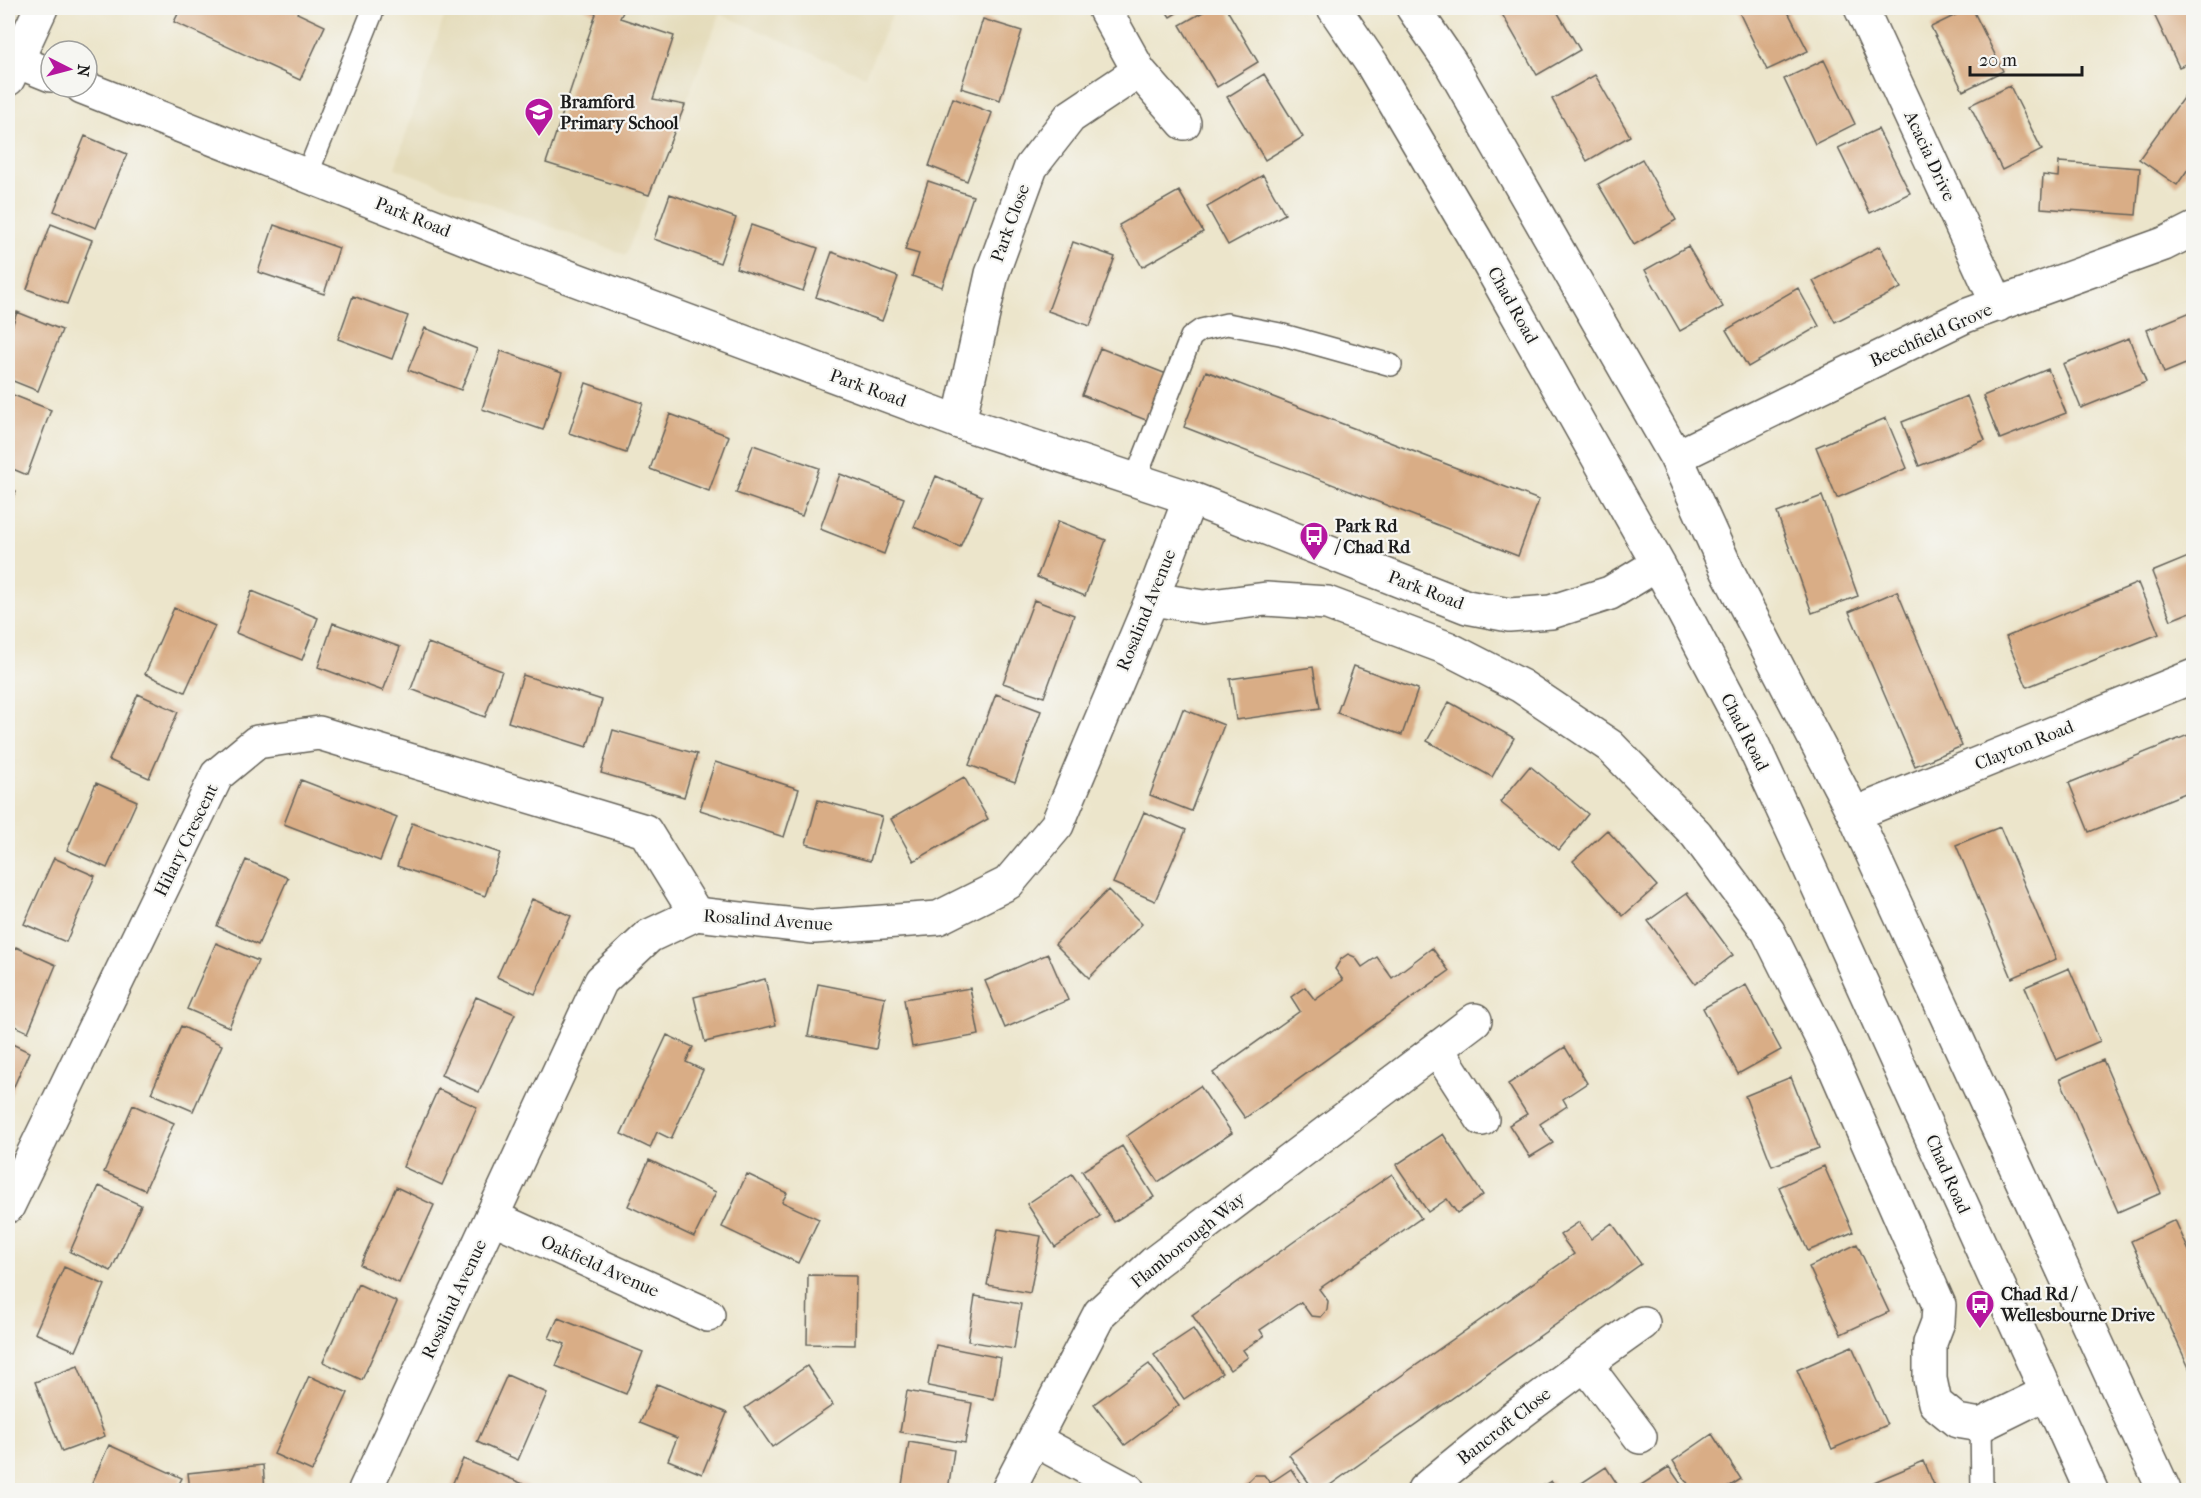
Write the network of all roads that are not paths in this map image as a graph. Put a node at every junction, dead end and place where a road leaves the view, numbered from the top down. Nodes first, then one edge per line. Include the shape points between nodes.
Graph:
1 (41, 8) edge
2 (374, 8) edge
3 (1334, 8) edge
4 (1413, 8) edge
5 (1861, 8) edge
6 (1105, 10) dead end
7 (10, 64) edge
8 (1140, 71) junction
9 (39, 72) edge
10 (99, 94) edge
11 (1184, 123) dead end
12 (307, 175) junction
13 (2193, 229) edge
14 (1998, 305) junction
15 (1391, 365) dead end
16 (959, 422) junction
17 (1676, 457) junction
18 (1135, 480) junction
19 (1190, 498) junction
20 (1658, 564) junction
21 (1152, 598) junction
22 (2193, 676) edge
23 (1854, 814) junction
24 (696, 914) junction
25 (1475, 1020) dead end
26 (1437, 1049) junction
27 (1482, 1119) dead end
28 (8, 1206) edge
29 (492, 1217) junction
30 (708, 1315) dead end
31 (1642, 1323) dead end
32 (1585, 1364) junction
33 (2046, 1393) junction
34 (1980, 1425) junction
35 (1640, 1437) dead end
36 (1035, 1440) junction
37 (365, 1491) edge
38 (1008, 1491) edge
39 (1128, 1491) edge
40 (1424, 1491) edge
41 (1982, 1491) edge
42 (2091, 1491) edge
43 (2164, 1491) edge

1 - 7 street
2 - 12 lane
3 - 20 street, Chad Road via 1372,64 1469,229
4 - 17 street via 1450,62
5 - 14 street, Acacia Drive
6 - 8 street
7 - 9 street
8 - 11 street
8 - 16 street, Park Close via 1070,117 1030,167 992,274
10 - 12 street, Park Road
12 - 16 street, Park Road via 488,247
13 - 14 street, Beechfield Grove via 2164,244
14 - 17 street, Beechfield Grove via 1965,316
15 - 18 lane via 1280,334 1227,324 1201,330 1191,337
16 - 18 street, Park Road
17 - 23 street via 1728,572
18 - 19 street, Park Road
19 - 20 street, Park Road via 1467,607 1509,615 1551,612 1610,593
19 - 21 street, Rosalind Avenue
20 - 33 street, Chad Road via 1747,732
21 - 24 street, Rosalind Avenue via 1057,825 1008,884 938,918 814,927
21 - 34 street via 1203,607 1266,599 1327,603 1447,648 1521,686 1610,746 1696,834 1768,931 1826,1047 1939,1305 1930,1343 1935,1403 1957,1421
22 - 23 street, Clayton Road
23 - 43 street
24 - 28 street, Hilary Crescent via 645,831 319,733 257,742 217,775
24 - 29 street, Rosalind Avenue via 649,936 601,981
25 - 26 street, Flamborough Way
26 - 27 street
26 - 36 street, Flamborough Way via 1154,1263 1100,1313
29 - 30 street, Oakfield Avenue
29 - 37 street, Rosalind Avenue
31 - 32 street, Bancroft Close
32 - 35 street
32 - 40 street, Bancroft Close
33 - 34 street
33 - 42 street, Chad Road
34 - 41 lane
36 - 38 street, Flamborough Way
36 - 39 street

